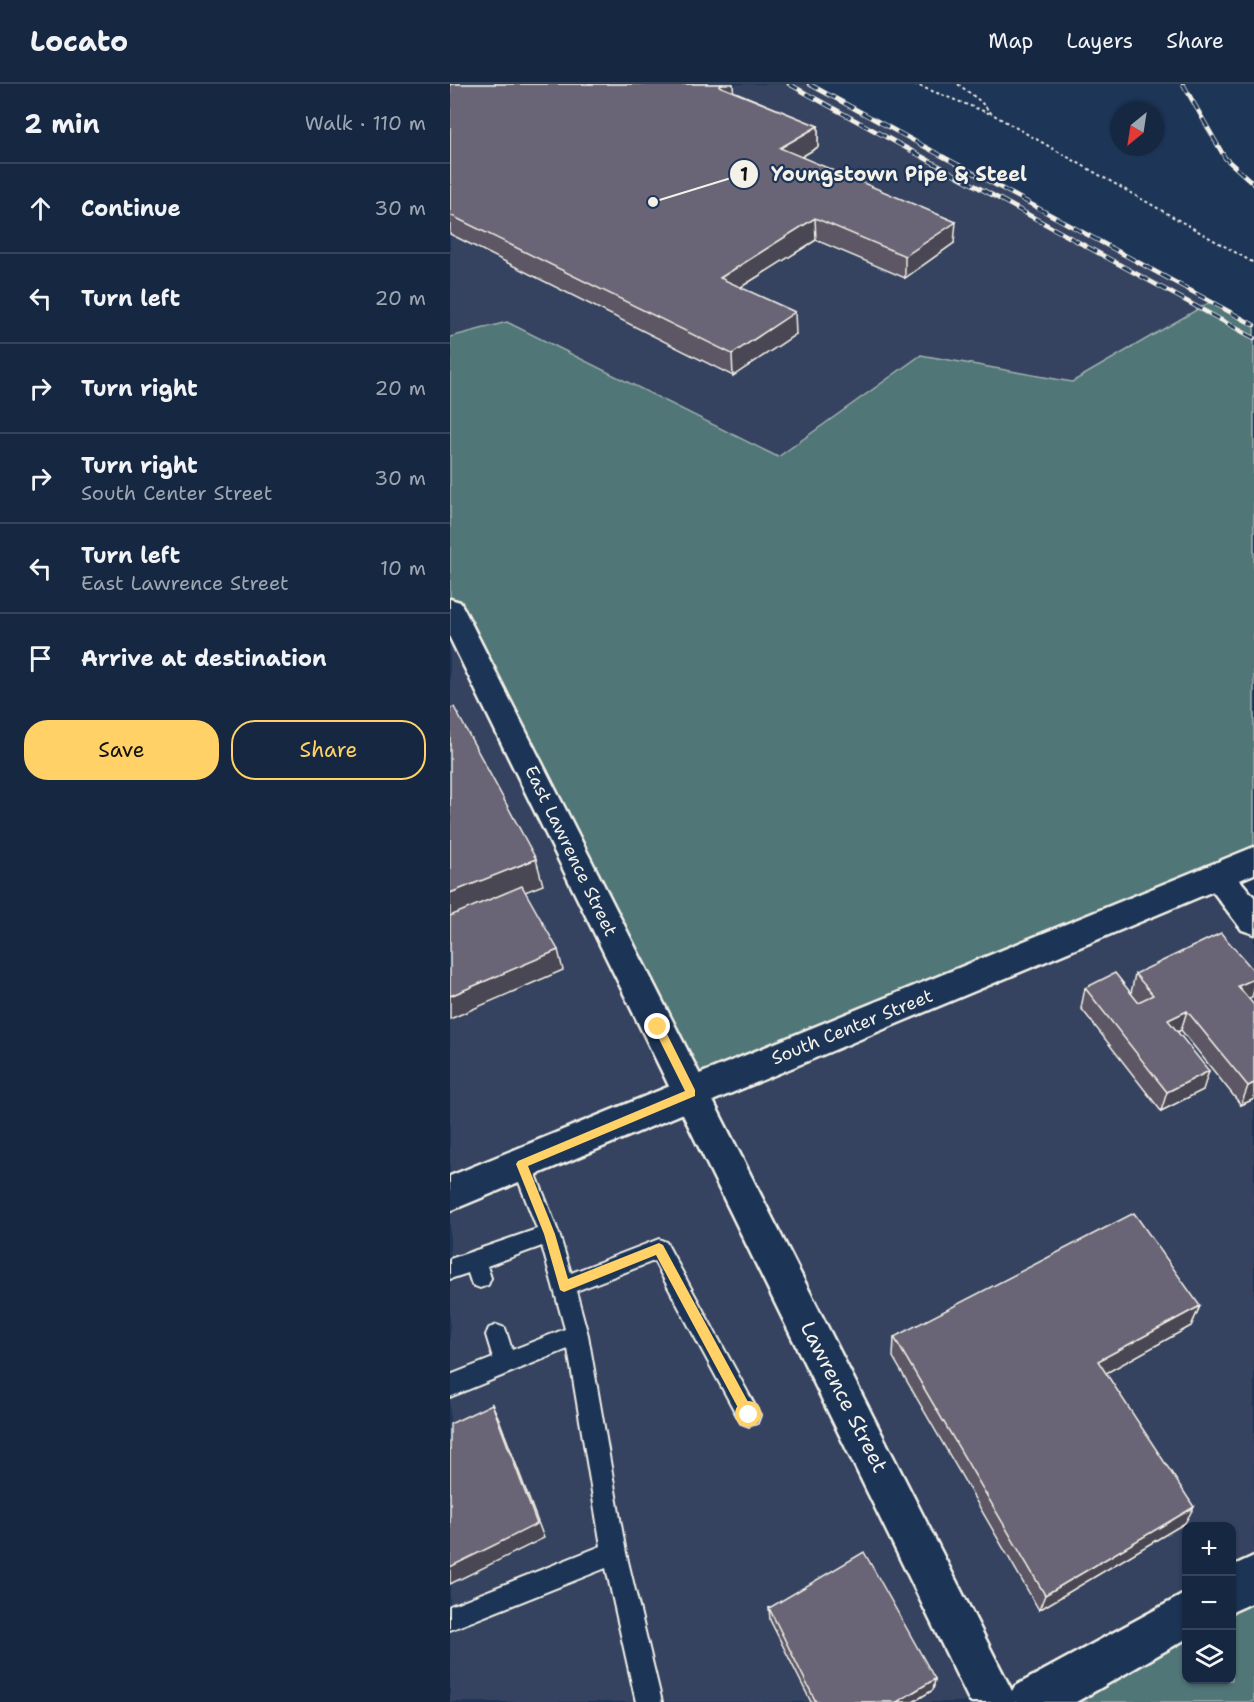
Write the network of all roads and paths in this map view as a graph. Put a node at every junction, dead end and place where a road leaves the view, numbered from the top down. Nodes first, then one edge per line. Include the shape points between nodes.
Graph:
1 (914, 84) edge
2 (958, 84) edge
3 (992, 114) junction
4 (1254, 263) edge
5 (450, 609) edge
6 (1254, 860) edge
7 (1217, 876) junction
8 (1254, 921) edge
9 (692, 1093) junction
10 (522, 1164) junction
11 (450, 1194) edge
12 (549, 1234) junction
13 (450, 1269) edge
14 (564, 1286) junction
15 (497, 1335) dead end
16 (577, 1335) junction
17 (505, 1364) junction
18 (452, 1380) edge
19 (749, 1415) dead end
20 (614, 1553) junction
21 (1254, 1578) edge
22 (1236, 1588) edge
23 (450, 1618) edge
24 (1182, 1618) edge
25 (649, 1702) edge
26 (994, 1702) edge
27 (1031, 1702) edge

1 - 3 path
2 - 3 path
3 - 4 path
5 - 9 street, East Lawrence Street
6 - 7 street, South Center Street
7 - 8 street
7 - 9 street, South Center Street
9 - 10 street, South Center Street
9 - 26 street, Lawrence Street
10 - 11 street, South Center Street
10 - 12 lane
12 - 13 lane via 477,1269
12 - 14 lane
14 - 16 lane
14 - 19 lane via 659,1249
15 - 17 lane
16 - 17 lane
16 - 20 lane
17 - 18 lane
20 - 23 lane
20 - 25 lane
21 - 22 street
24 - 27 street

